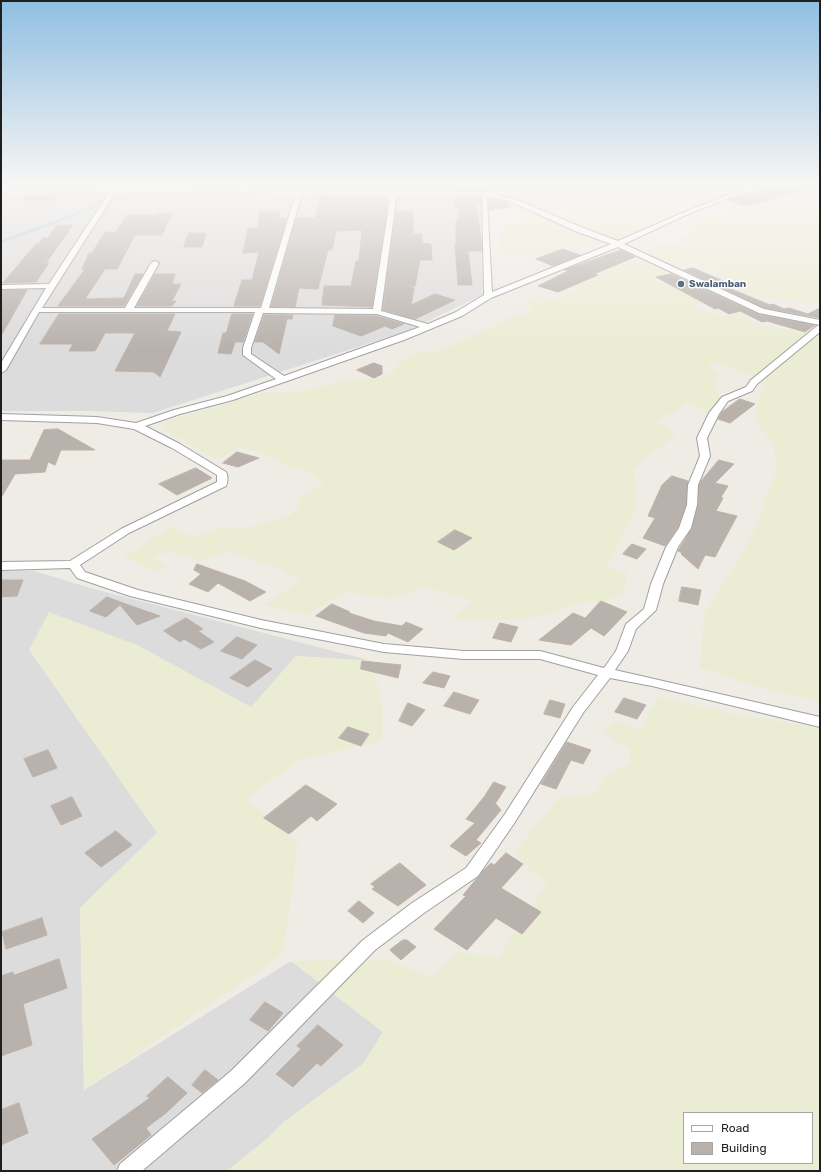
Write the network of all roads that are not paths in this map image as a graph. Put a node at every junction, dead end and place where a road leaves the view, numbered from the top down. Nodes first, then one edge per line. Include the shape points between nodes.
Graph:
1 (81, 240) edge
2 (284, 240) edge
3 (387, 240) edge
4 (486, 240) edge
5 (607, 240) edge
6 (627, 240) edge
7 (618, 244) junction
8 (156, 263) dead end
9 (51, 286) junction
10 (1, 287) edge
11 (488, 296) junction
12 (36, 310) junction
13 (128, 310) junction
14 (262, 310) junction
15 (377, 312) junction
16 (820, 323) edge
17 (429, 327) junction
18 (820, 328) edge
19 (5, 357) edge
20 (1, 370) edge
21 (283, 379) junction
22 (1, 417) edge
23 (137, 426) junction
24 (73, 564) junction
25 (1, 566) edge
26 (607, 673) junction
27 (820, 722) edge
28 (127, 1171) edge

1 - 9 street
2 - 14 street
3 - 15 street
4 - 11 street
5 - 7 street
6 - 7 street
7 - 11 street
7 - 16 street via 762,311
8 - 13 street
9 - 10 street
9 - 12 street
11 - 17 street via 459,314
12 - 13 street
12 - 19 street
13 - 14 street
14 - 15 street
14 - 21 street via 247,354
15 - 17 street
17 - 21 street
18 - 26 street via 754,382 749,389 725,399 714,413 702,438 705,456 693,485 692,506 685,528 672,547 650,610 630,627 622,651
19 - 20 street
21 - 23 street
22 - 23 street via 97,420
23 - 24 street via 222,474 222,484 125,531
24 - 25 street
24 - 26 street via 81,575 134,593 261,624 384,648 464,655 540,655
26 - 27 street
26 - 28 street via 578,710 510,818 472,872 369,945 238,1077

